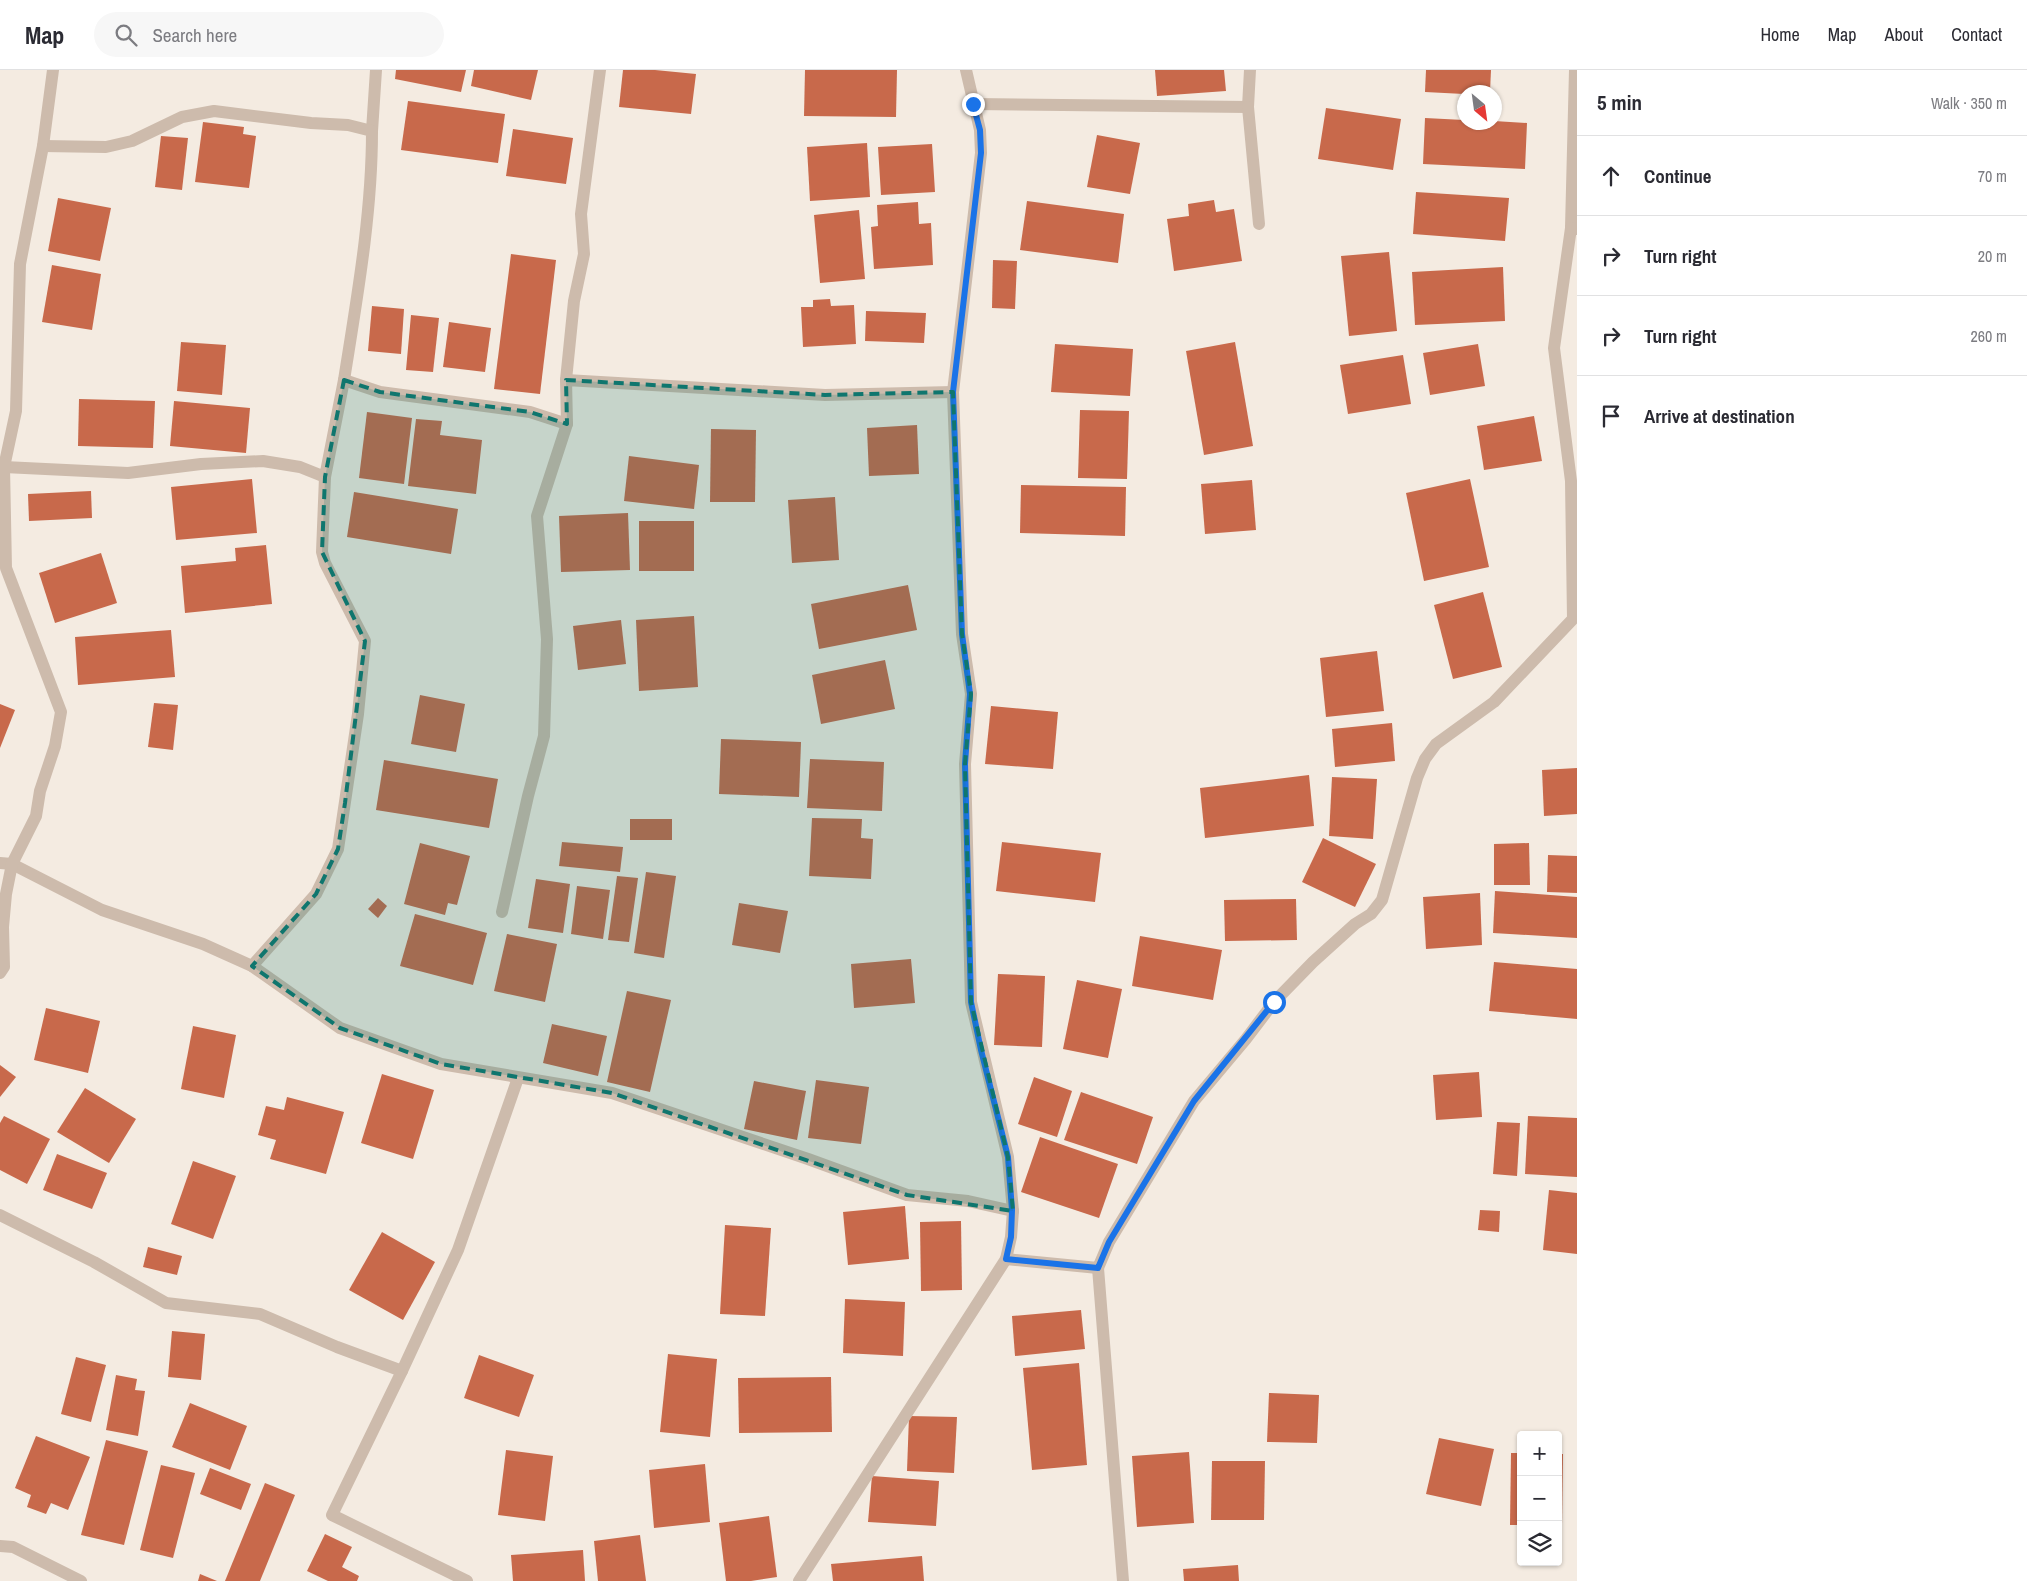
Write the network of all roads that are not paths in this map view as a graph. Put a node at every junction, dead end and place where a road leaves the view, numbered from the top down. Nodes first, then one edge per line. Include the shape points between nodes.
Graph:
1 (53, 70) edge
2 (376, 70) edge
3 (600, 70) edge
4 (966, 70) edge
5 (1250, 70) edge
6 (1575, 70) edge
7 (973, 104) junction
8 (1248, 107) junction
9 (372, 131) junction
10 (43, 146) junction
11 (1259, 224) dead end
12 (1574, 229) edge
13 (344, 380) junction
14 (566, 380) junction
15 (953, 392) junction
16 (567, 424) junction
17 (4, 468) junction
18 (326, 477) junction
19 (2, 498) edge
20 (6, 863) edge
21 (502, 912) dead end
22 (252, 966) junction
23 (0, 973) edge
24 (518, 1078) junction
25 (1012, 1210) junction
26 (0, 1215) edge
27 (1006, 1259) junction
28 (1098, 1268) junction
29 (402, 1371) junction
30 (0, 1546) edge
31 (81, 1581) edge
32 (467, 1581) edge
33 (799, 1581) edge
34 (1123, 1581) edge

1 - 10 street
2 - 9 street
3 - 14 street via 581,214 584,254 574,301
4 - 7 street
5 - 8 street
6 - 12 street
7 - 8 street
7 - 15 street via 980,130 981,153
8 - 11 street
9 - 10 street via 214,111 182,117 132,141 106,148
9 - 13 street via 361,273
10 - 17 street via 20,264 16,411
12 - 28 street via 1554,348 1571,481 1573,619 1494,702 1436,744 1425,759 1382,900 1371,914 1313,962 1274,1002 1210,1080 1109,1242
13 - 16 street via 380,392 530,412
13 - 18 street
14 - 15 street via 825,395
14 - 16 street
15 - 25 street via 962,634 970,694 965,764 971,1002 1008,1157
16 - 21 street via 537,516 548,639 544,736
17 - 18 street via 128,473 201,464 263,461 300,467
17 - 19 street
18 - 22 street via 322,552 365,641 345,803 338,849 316,894
19 - 20 street via 6,568 61,712 36,816
20 - 22 street via 102,910 203,944
20 - 23 street via 4,967
22 - 24 street via 340,1028 441,1064
24 - 25 street via 612,1093 907,1195 968,1201
24 - 29 street via 458,1250
25 - 27 street
26 - 29 street via 94,1262 166,1303 260,1314
27 - 28 street
27 - 33 street
28 - 34 street
29 - 32 street via 332,1515
30 - 31 street via 13,1547

